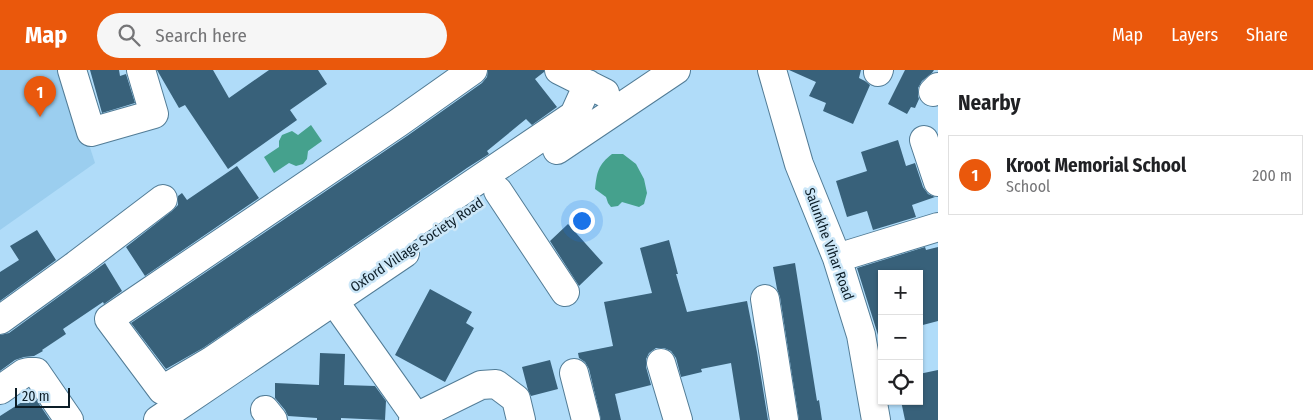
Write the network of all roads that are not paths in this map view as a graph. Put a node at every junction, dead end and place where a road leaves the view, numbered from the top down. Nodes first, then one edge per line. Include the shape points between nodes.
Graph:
1 (72, 70) edge
2 (141, 70) edge
3 (473, 70) edge
4 (559, 70) edge
5 (772, 70) edge
6 (666, 72) edge
7 (592, 86) junction
8 (625, 104) junction
9 (924, 140) dead end
10 (938, 182) edge
11 (498, 191) junction
12 (163, 199) dead end
13 (938, 227) edge
14 (836, 258) junction
15 (565, 292) dead end
16 (764, 299) dead end
17 (334, 301) junction
18 (0, 320) edge
19 (661, 363) dead end
20 (574, 374) dead end
21 (0, 390) edge
22 (165, 406) edge
23 (414, 419) edge
24 (70, 420) edge
25 (521, 420) edge
26 (586, 420) edge
27 (678, 420) edge
28 (784, 420) edge
29 (876, 420) edge

1 - 2 street via 91,132 154,114
3 - 22 street via 109,319
4 - 7 street
5 - 14 street, Salunkhe Vihar Road via 799,164
6 - 8 street, Oxford Village Society Road
7 - 8 street
7 - 22 street via 574,115 219,355
8 - 11 street, Oxford Village Society Road
9 - 10 street
11 - 15 street
11 - 17 street, Oxford Village Society Road
12 - 18 street
13 - 14 street
14 - 29 street, Salunkhe Vihar Road via 861,335
16 - 28 street
17 - 22 street, Oxford Village Society Road
17 - 23 street
19 - 27 street
20 - 26 street
21 - 24 street via 24,373 36,372
23 - 25 street via 481,385 496,384 516,399

